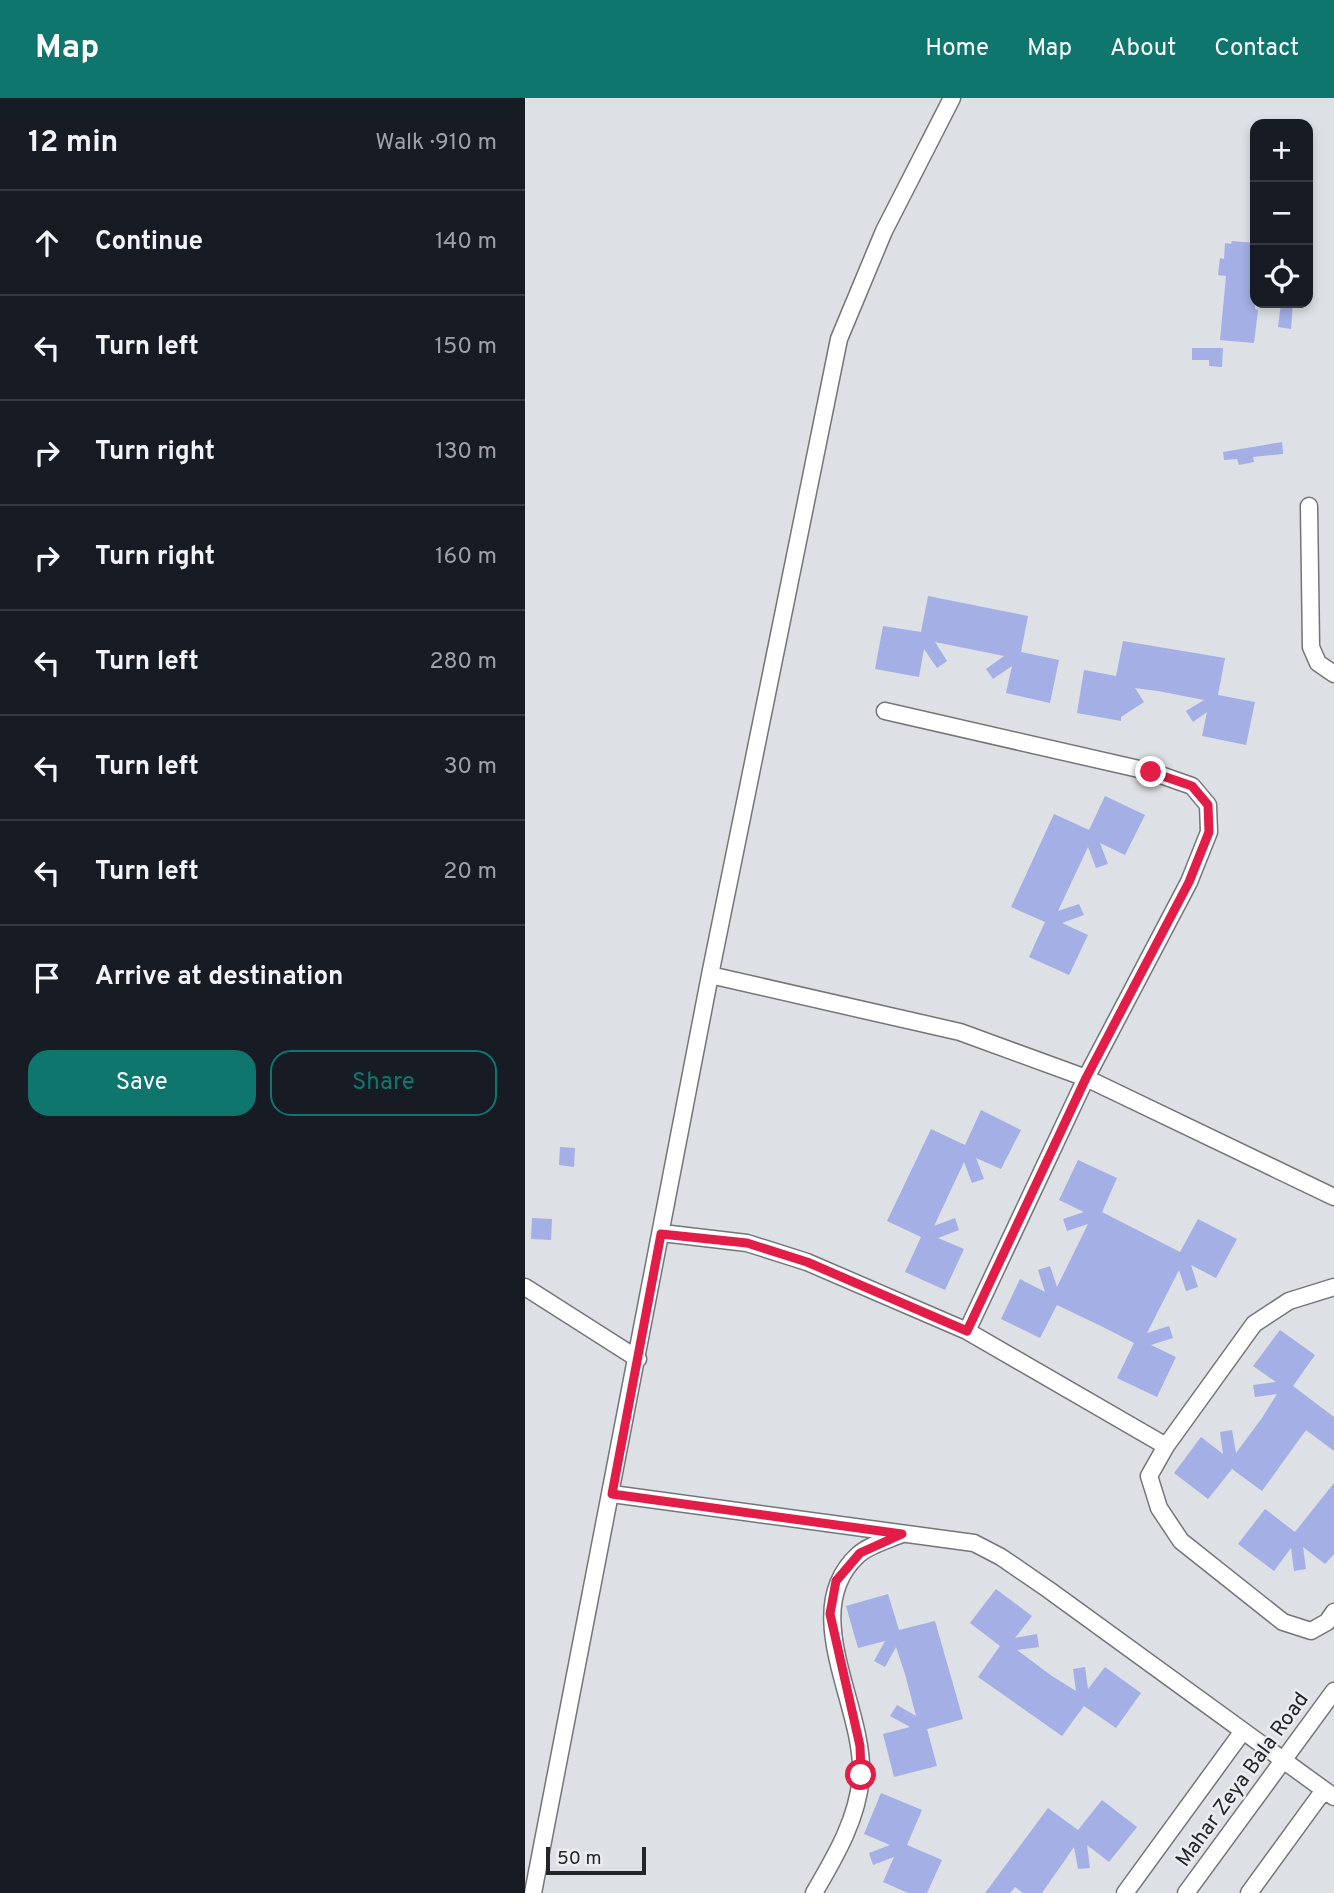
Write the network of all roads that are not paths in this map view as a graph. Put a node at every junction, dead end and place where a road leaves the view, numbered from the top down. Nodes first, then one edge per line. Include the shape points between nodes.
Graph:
1 (952, 98) edge
2 (1309, 506) dead end
3 (1334, 674) edge
4 (885, 711) dead end
5 (710, 975) junction
6 (1086, 1078) junction
7 (1334, 1197) edge
8 (661, 1234) junction
9 (525, 1287) edge
10 (1334, 1287) edge
11 (967, 1331) junction
12 (638, 1359) junction
13 (1166, 1446) junction
14 (612, 1494) junction
15 (902, 1534) junction
16 (1334, 1612) edge
17 (1334, 1691) edge
18 (1243, 1731) junction
19 (1283, 1760) junction
20 (1329, 1794) edge
21 (533, 1893) edge
22 (814, 1893) edge
23 (1125, 1893) edge
24 (1186, 1893) edge
25 (1249, 1893) edge

1 - 5 street via 884,231 839,340
2 - 3 street via 1311,647 1318,663
4 - 6 street via 1151,772 1192,786 1208,805 1209,832 1189,882
5 - 6 street via 960,1032
5 - 8 street
6 - 7 street
6 - 11 street
8 - 11 street via 747,1243 795,1258
8 - 12 street
9 - 12 street
10 - 13 street via 1289,1301 1254,1324
11 - 13 street
12 - 14 street
13 - 16 street via 1149,1476 1159,1508 1181,1541 1283,1622 1311,1631
14 - 15 street
14 - 21 street
15 - 18 street via 974,1543 1001,1557
15 - 22 street via 860,1553 836,1581 830,1614 860,1746 861,1775 856,1805
17 - 19 street, Mahar Zeya Bala Road
18 - 19 street
18 - 23 street
19 - 20 street
19 - 24 street, Mahar Zeya Bala Road
20 - 25 street

